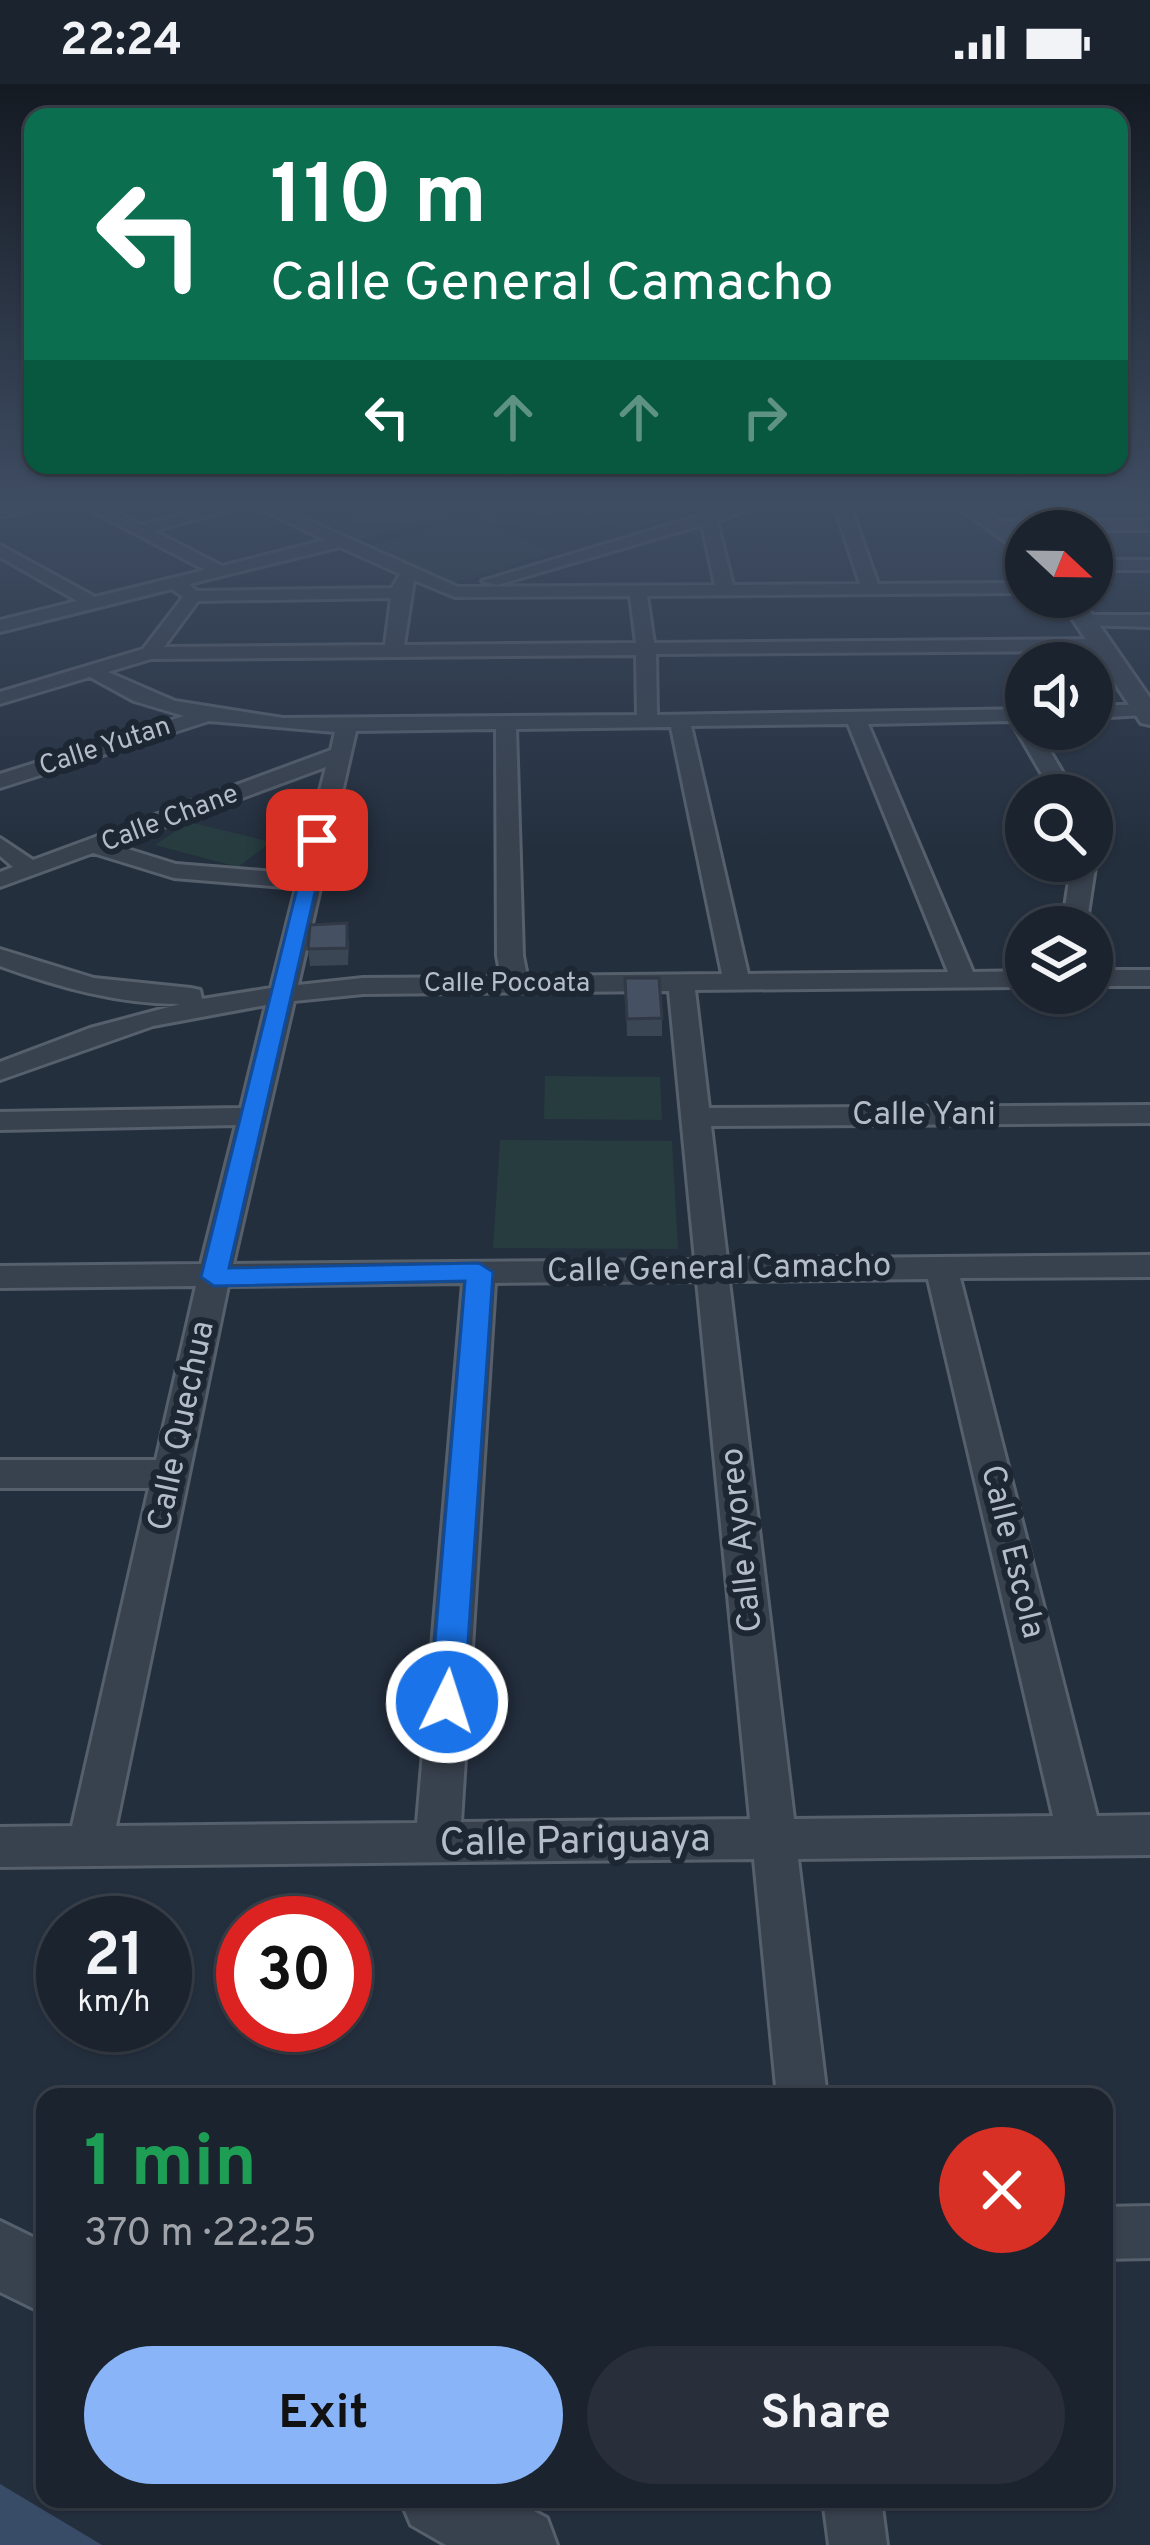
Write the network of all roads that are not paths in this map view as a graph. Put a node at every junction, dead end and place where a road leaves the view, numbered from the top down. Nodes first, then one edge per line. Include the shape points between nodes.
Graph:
1 (175, 620) edge
2 (397, 620) edge
3 (642, 620) edge
4 (1088, 621) joint
5 (1150, 621) edge
6 (1101, 642) edge
7 (1005, 646) edge
8 (646, 651) junction
9 (394, 652) junction
10 (150, 653) junction
11 (1113, 660) edge
12 (93, 670) junction
13 (0, 672) edge
14 (28, 690) junction
15 (0, 698) edge
16 (1113, 712) edge
17 (1148, 713) edge
18 (210, 714) junction
19 (1005, 715) edge
20 (856, 719) junction
21 (647, 720) junction
22 (506, 721) junction
23 (680, 721) junction
24 (342, 741) junction
25 (0, 781) edge
26 (0, 845) edge
27 (97, 847) junction
28 (32, 870) junction
29 (0, 880) edge
30 (307, 882) junction
31 (0, 957) edge
32 (1113, 978) edge
33 (1150, 978) edge
34 (59, 979) junction
35 (1005, 979) edge
36 (964, 980) junction
37 (681, 983) junction
38 (738, 983) junction
39 (516, 984) junction
40 (282, 993) junction
41 (96, 1035) junction
42 (0, 1072) edge
43 (1150, 1114) edge
44 (252, 1116) junction
45 (697, 1118) junction
46 (0, 1121) edge
47 (1150, 1266) edge
48 (941, 1268) junction
49 (716, 1271) junction
50 (479, 1272) junction
51 (0, 1276) edge
52 (214, 1277) junction
53 (0, 1474) edge
54 (174, 1474) junction
55 (1150, 1835) edge
56 (1080, 1836) junction
57 (774, 1841) junction
58 (437, 1845) junction
59 (0, 1847) edge
60 (88, 1847) junction
61 (801, 2088) edge
62 (1150, 2232) edge
63 (1113, 2233) edge
64 (36, 2249) edge
65 (0, 2252) edge
66 (36, 2274) edge
67 (453, 2508) edge
68 (853, 2508) edge
69 (520, 2545) edge
70 (858, 2545) edge

1 - 10 street
2 - 9 street
3 - 8 street
4 - 5 street
4 - 6 street
7 - 8 street
8 - 9 street
8 - 21 street
9 - 10 street
10 - 12 street
11 - 17 street
12 - 14 street
12 - 18 street via 127,692
13 - 14 street
14 - 15 street
16 - 17 street
18 - 24 street
18 - 25 street, Calle Yutan
19 - 20 street
20 - 23 street
20 - 36 street
21 - 22 street
21 - 23 street
22 - 24 street
22 - 39 street
23 - 38 street
24 - 27 street, Calle Chane
24 - 30 street, Calle Quechua
26 - 28 street
27 - 28 street, Calle Chane
27 - 30 street via 174,871
28 - 29 street, Calle Chane
30 - 40 street, Calle Quechua
31 - 34 street
32 - 33 street
34 - 40 street via 169,997
34 - 41 street
35 - 36 street, Calle Pocoata
36 - 38 street, Calle Pocoata
37 - 38 street, Calle Pocoata
37 - 39 street, Calle Pocoata
37 - 45 street, Calle Ayoreo
39 - 40 street, Calle Pocoata
40 - 41 street, Calle Pocoata
40 - 44 street, Calle Quechua
41 - 42 street, Calle Pocoata
43 - 45 street, Calle Yani
44 - 46 street
44 - 52 street, Calle Quechua
45 - 49 street, Calle Ayoreo
47 - 48 street, Calle General Camacho
48 - 49 street, Calle General Camacho
48 - 56 street, Calle Escola
49 - 50 street, Calle General Camacho
49 - 57 street, Calle Ayoreo
50 - 52 street, Calle General Camacho
50 - 58 street
51 - 52 street, Calle General Camacho
52 - 54 street, Calle Quechua
53 - 54 street
54 - 60 street, Calle Quechua
55 - 56 street, Calle Pariguaya
56 - 57 street, Calle Pariguaya
57 - 58 street, Calle Pariguaya
57 - 61 street, Calle Ayoreo
58 - 60 street, Calle Pariguaya
59 - 60 street, Calle Pariguaya
62 - 63 street
64 - 65 street
65 - 66 street
67 - 69 street
68 - 70 street

